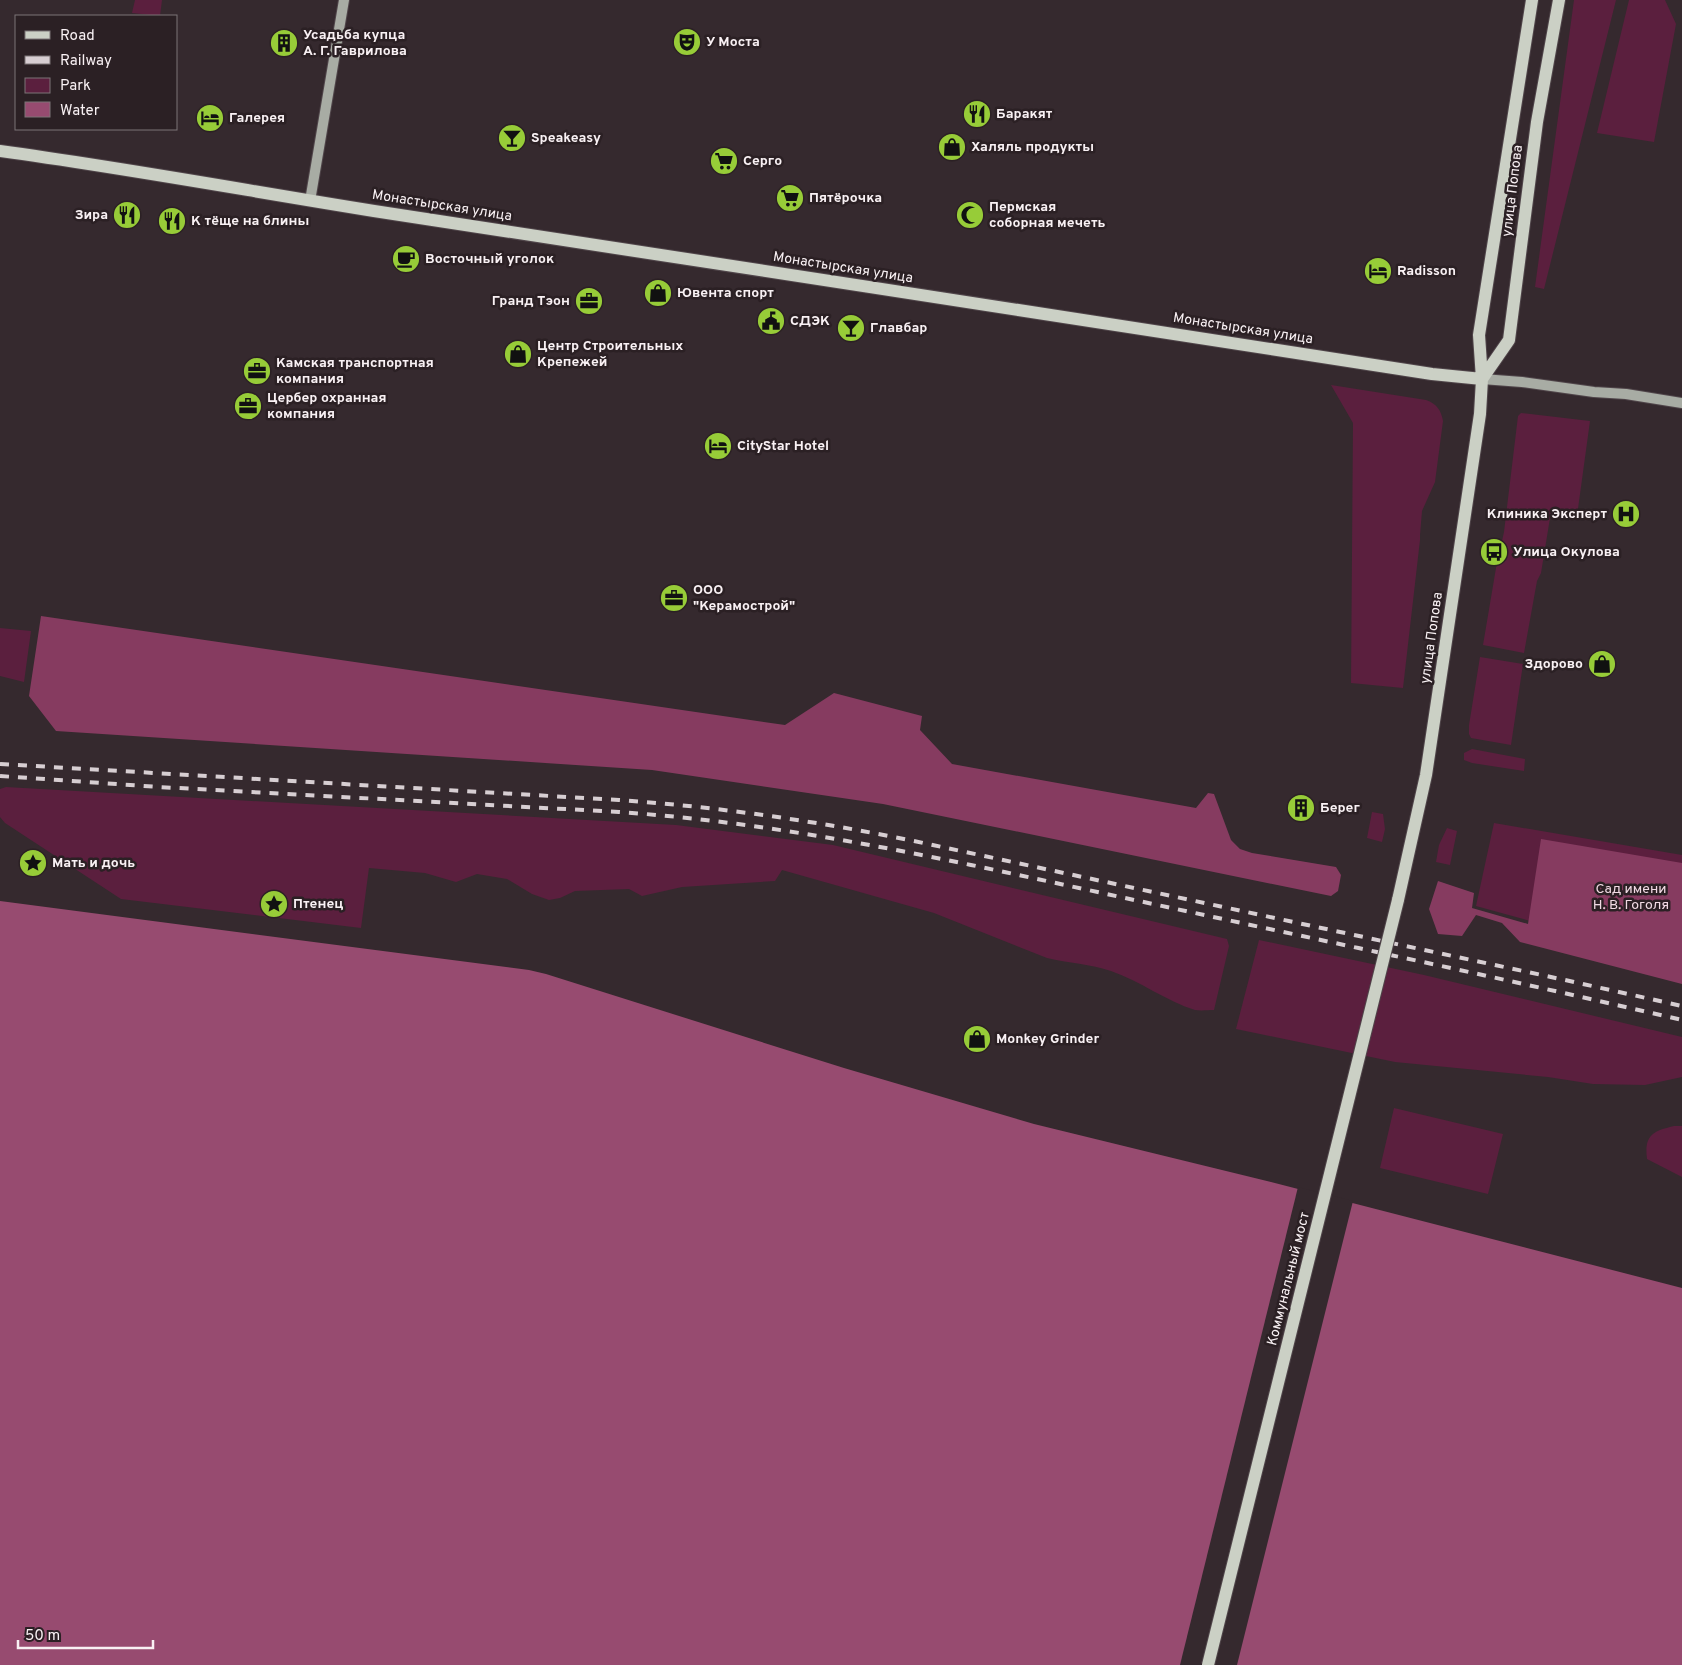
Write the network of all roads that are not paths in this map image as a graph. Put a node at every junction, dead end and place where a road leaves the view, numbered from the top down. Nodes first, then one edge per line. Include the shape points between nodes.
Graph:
1 (344, 0) edge
2 (1532, 0) edge
3 (1559, 0) edge
4 (0, 151) edge
5 (310, 201) junction
6 (1482, 379) junction
7 (1682, 404) edge
8 (1398, 900) joint
9 (1208, 1665) edge

1 - 5 street
2 - 6 main road, улица Попова via 1479,335
3 - 6 main road, улица Попова via 1537,122 1510,340
4 - 5 main road, Монастырская улица
5 - 6 main road, Монастырская улица
6 - 7 street, Монастырская улица via 1626,394
6 - 8 main road, улица Попова via 1426,775
8 - 9 main road, Коммунальный мост, bridge

